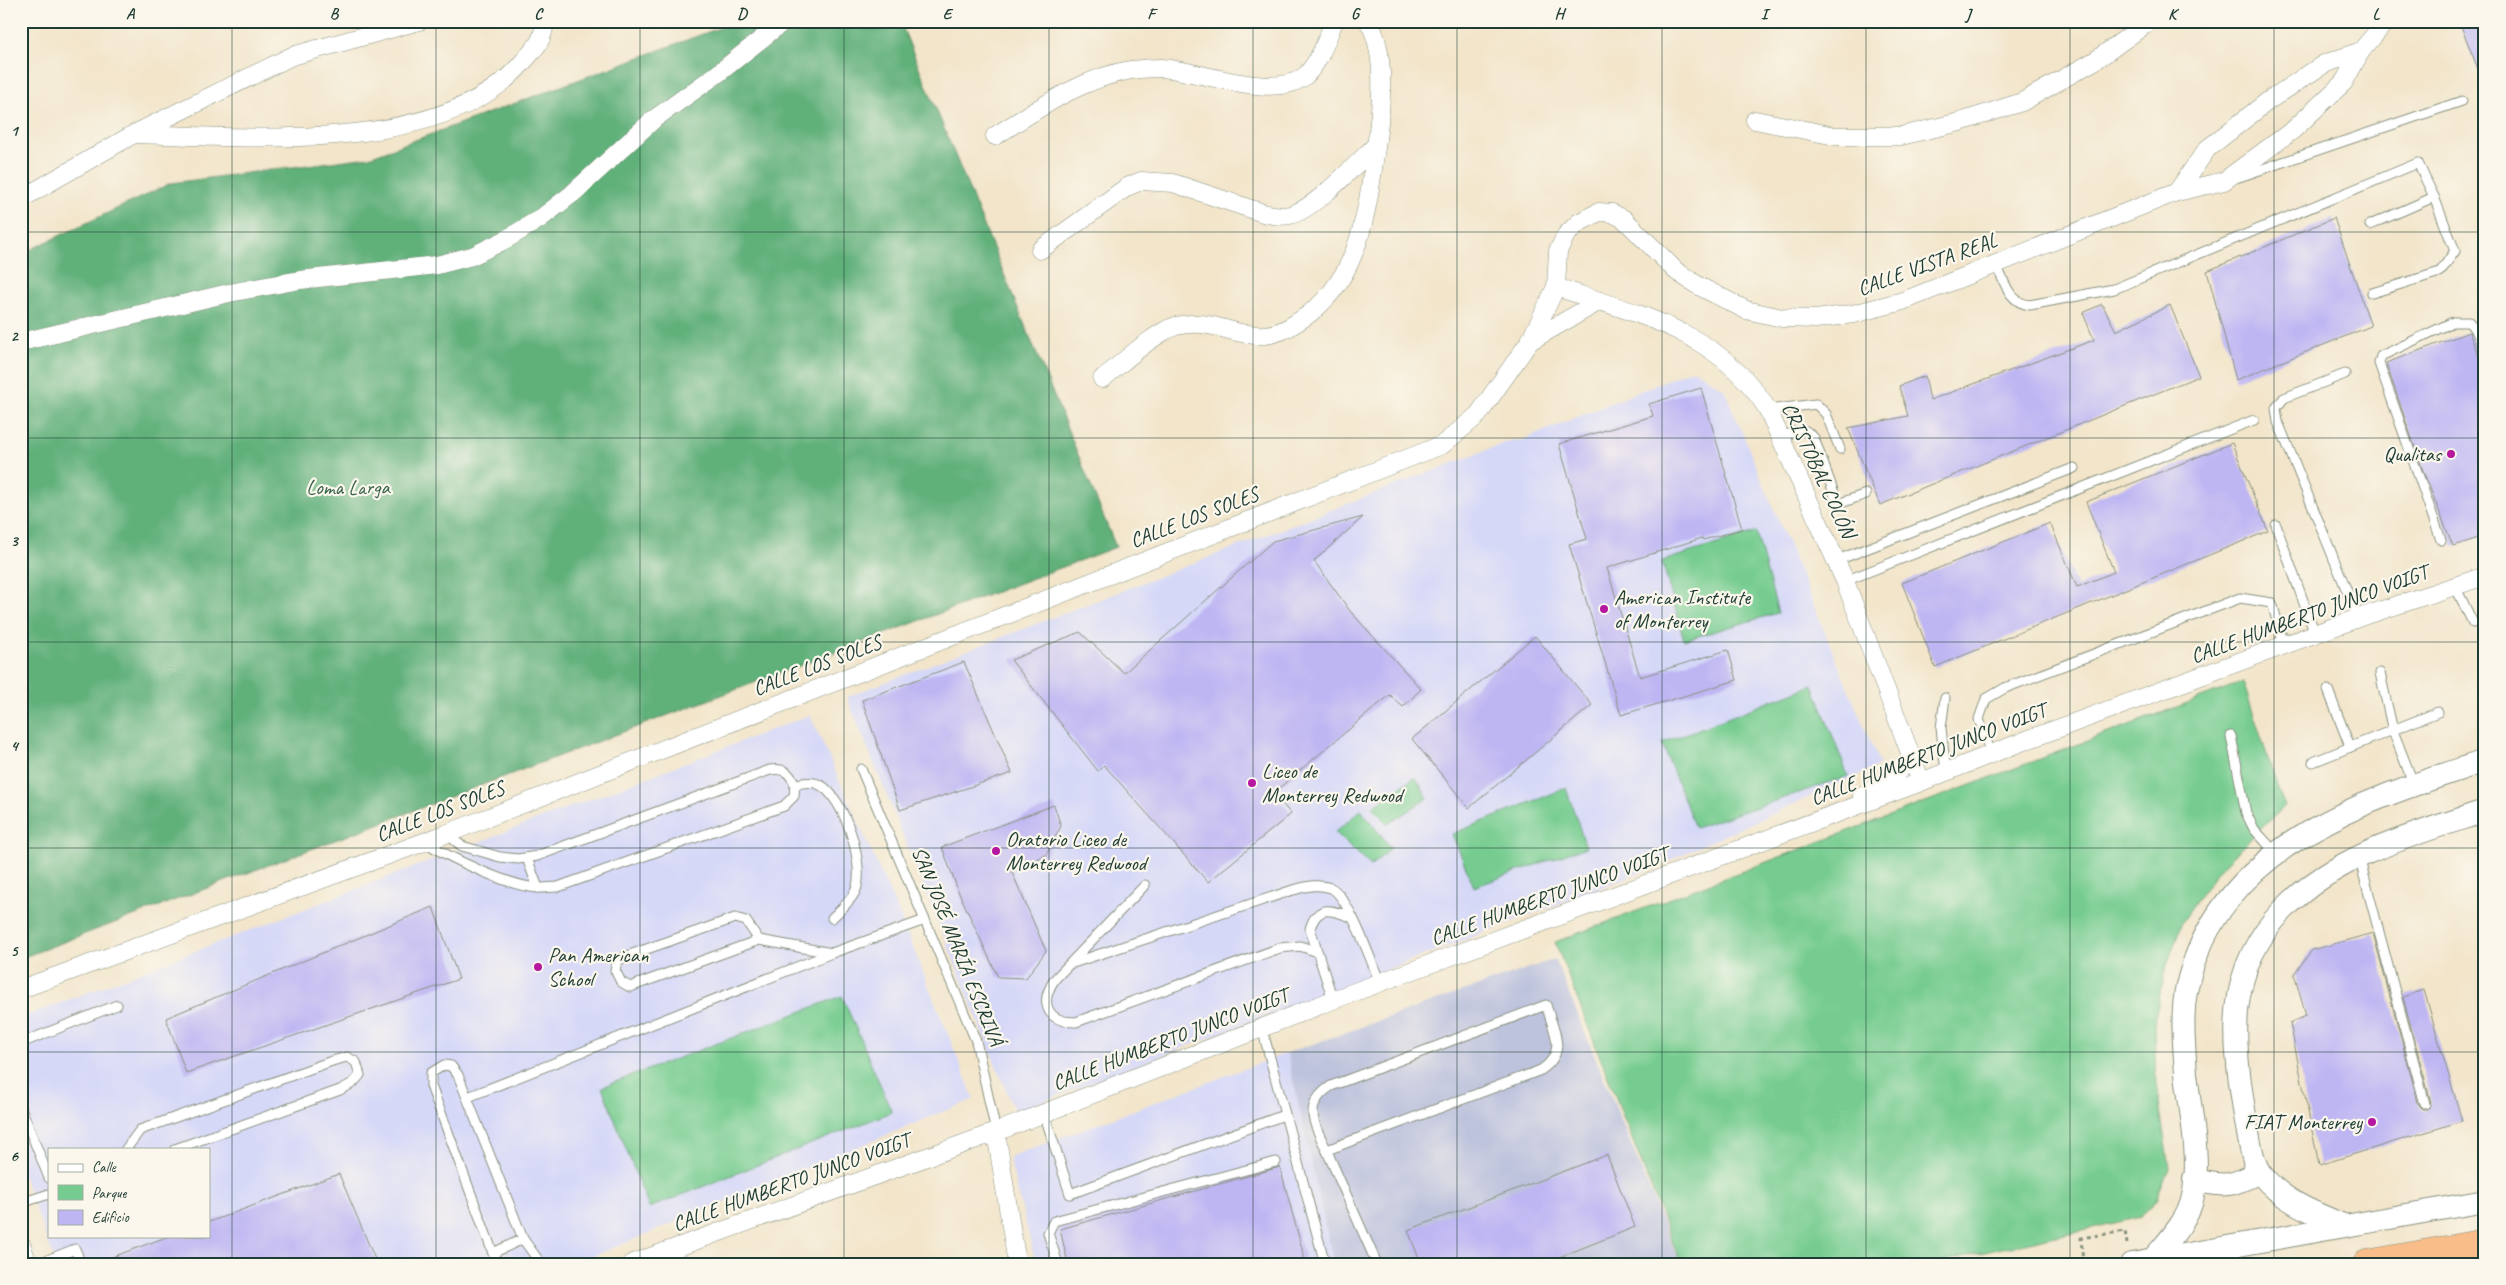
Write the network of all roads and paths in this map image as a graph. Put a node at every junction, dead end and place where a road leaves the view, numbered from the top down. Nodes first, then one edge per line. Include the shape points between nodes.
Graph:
1 (419, 21) edge
2 (545, 21) edge
3 (784, 21) edge
4 (1334, 21) edge
5 (1368, 21) edge
6 (2150, 21) edge
7 (2386, 21) edge
8 (2361, 51) junction
9 (2462, 101) dead end
10 (1754, 120) dead end
11 (134, 134) junction
12 (995, 136) dead end
13 (1376, 145) junction
14 (2224, 181) junction
15 (2177, 192) junction
16 (2434, 197) junction
17 (21, 199) edge
18 (2370, 225) dead end
19 (1040, 250) dead end
20 (1996, 264) junction
21 (1556, 287) junction
22 (2372, 293) dead end
23 (1600, 301) junction
24 (1530, 340) junction
25 (21, 342) edge
26 (2485, 352) edge
27 (2346, 374) dead end
28 (1102, 379) dead end
29 (1768, 410) junction
30 (2254, 420) dead end
31 (1780, 438) junction
32 (1840, 449) dead end
33 (2074, 468) dead end
34 (1866, 494) dead end
35 (2276, 525) dead end
36 (2441, 540) dead end
37 (1836, 561) junction
38 (2485, 576) edge
39 (1844, 581) junction
40 (2455, 586) junction
41 (2358, 618) junction
42 (2473, 624) dead end
43 (2314, 634) junction
44 (2284, 646) junction
45 (2380, 673) dead end
46 (2328, 690) dead end
47 (1945, 698) dead end
48 (2438, 712) dead end
49 (2393, 731) junction
50 (2231, 736) dead end
51 (2350, 747) junction
52 (1991, 754) junction
53 (1911, 758) junction
54 (2485, 761) edge
55 (2314, 762) dead end
56 (861, 769) dead end
57 (1946, 772) junction
58 (1920, 782) junction
59 (796, 784) junction
60 (2414, 785) junction
61 (2485, 812) edge
62 (1823, 818) junction
63 (446, 834) junction
64 (425, 842) junction
65 (2275, 852) junction
66 (2359, 856) junction
67 (527, 858) junction
68 (1145, 885) dead end
69 (538, 888) junction
70 (832, 918) dead end
71 (1353, 918) junction
72 (925, 920) junction
73 (760, 940) junction
74 (1315, 951) junction
75 (832, 953) junction
76 (1070, 964) junction
77 (1380, 983) junction
78 (21, 989) edge
79 (1332, 1000) junction
80 (117, 1005) dead end
81 (1262, 1028) junction
82 (21, 1043) edge
83 (468, 1097) junction
84 (2425, 1104) dead end
85 (21, 1108) edge
86 (1044, 1113) junction
87 (1284, 1115) junction
88 (996, 1132) junction
89 (127, 1148) edge
90 (178, 1148) edge
91 (1327, 1150) junction
92 (1276, 1162) dead end
93 (2259, 1172) junction
94 (48, 1176) edge
95 (2194, 1179) junction
96 (48, 1194) edge
97 (2485, 1201) edge
98 (21, 1203) edge
99 (2343, 1225) junction
100 (2124, 1231) dead end
101 (523, 1239) junction
102 (2485, 1243) edge
103 (21, 1244) edge
104 (493, 1253) junction
105 (2142, 1262) edge
106 (28, 1264) edge
107 (37, 1264) edge
108 (81, 1264) edge
109 (497, 1264) edge
110 (541, 1264) edge
111 (631, 1264) edge
112 (1017, 1264) edge
113 (1058, 1264) edge
114 (1325, 1264) edge
115 (1377, 1264) edge
116 (2083, 1264) edge
117 (2367, 1264) edge

1 - 11 street via 292,56
2 - 11 street via 543,38 510,78 469,104 403,125 313,137
3 - 25 street via 654,119 542,218 472,256 438,265 300,280 229,293
4 - 12 street via 1313,67 1290,84 1256,85 1161,68 1130,70 1067,92
5 - 13 street via 1373,28 1379,55
6 - 10 street via 2096,60 2022,102 1960,122 1901,136 1835,136
7 - 8 street, CALLE VISTA REAL
8 - 14 street, CALLE VISTA REAL via 2337,89 2293,130
8 - 15 street via 2324,64 2268,101 2207,149
9 - 14 lane
11 - 17 street
13 - 19 street via 1315,201 1291,215 1263,213 1173,183 1141,181 1127,187
13 - 28 street via 1366,220 1354,255 1334,290 1308,316 1285,330 1266,335 1249,335 1207,324 1174,327 1160,334
14 - 15 street, CALLE VISTA REAL
15 - 20 street, CALLE VISTA REAL
16 - 18 lane
16 - 20 lane via 2418,163 2114,289 2030,305 2020,304 2011,296
16 - 22 lane via 2455,251 2440,272
20 - 21 street, CALLE VISTA REAL via 1903,300 1853,314 1816,319 1782,318 1746,310 1697,285 1676,271 1624,219 1612,213 1599,212 1578,223 1566,235 1558,251
21 - 23 street, CRISTÓBAL COLÓN
21 - 24 street, CALLE LOS SOLES
23 - 24 street
23 - 29 street, CRISTÓBAL COLÓN via 1678,330 1711,349 1756,390
24 - 63 street, CALLE LOS SOLES via 1478,415 1442,444
26 - 36 lane via 2470,322 2453,322 2391,349 2381,356 2379,363
27 - 41 lane via 2284,398 2276,408 2278,422
29 - 31 street, CRISTÓBAL COLÓN
29 - 32 lane via 1816,404 1826,414
30 - 39 lane
31 - 34 lane via 1797,431 1806,431 1814,438 1838,504
31 - 37 street, CRISTÓBAL COLÓN
33 - 37 lane
35 - 43 lane
37 - 39 street, CRISTÓBAL COLÓN
38 - 40 street, CALLE HUMBERTO JUNCO VOIGT
39 - 53 street, CRISTÓBAL COLÓN
40 - 41 street, CALLE HUMBERTO JUNCO VOIGT
40 - 42 lane
41 - 43 street, CALLE HUMBERTO JUNCO VOIGT
43 - 44 street, CALLE HUMBERTO JUNCO VOIGT
44 - 52 street, CALLE HUMBERTO JUNCO VOIGT
44 - 52 lane via 2272,603 2240,598 2005,688 1986,699 1979,718
45 - 49 lane
46 - 51 lane
47 - 57 lane via 1941,728
48 - 49 lane
49 - 51 lane
49 - 60 lane
50 - 65 lane via 2246,813 2254,829
51 - 55 lane
52 - 57 street, CALLE HUMBERTO JUNCO VOIGT
53 - 58 street, CRISTÓBAL COLÓN
53 - 62 street via 1880,786
54 - 60 street
56 - 72 lane, SAN JOSÉ MARÍA ESCRIVÁ
57 - 58 street, CALLE HUMBERTO JUNCO VOIGT
58 - 62 street, CALLE HUMBERTO JUNCO VOIGT
59 - 67 lane via 786,771 770,770
59 - 69 lane via 794,796 784,806 558,887
59 - 70 lane via 811,782 825,788 850,830 858,870 856,891
60 - 65 street via 2324,822
61 - 66 street
62 - 77 street, CALLE HUMBERTO JUNCO VOIGT
63 - 64 street, CALLE LOS SOLES
63 - 67 lane via 462,846 500,857
64 - 69 lane via 442,853 502,878
64 - 78 street, CALLE LOS SOLES
65 - 95 street via 2246,878 2226,904 2195,959 2186,988 2186,1071
66 - 84 lane
66 - 93 street via 2307,888 2282,910 2263,934 2242,978 2236,1005 2236,1062 2250,1143
67 - 69 lane
68 - 76 lane
71 - 74 lane via 1333,910 1316,915 1310,929
71 - 76 lane via 1333,888 1311,885
71 - 77 lane
72 - 75 lane
72 - 88 lane, SAN JOSÉ MARÍA ESCRIVÁ via 976,1041
73 - 73 lane via 746,921 735,918 624,957 617,962 615,970 623,984 630,987
73 - 75 lane
74 - 76 lane via 1300,946 1280,948 1076,1022 1063,1022 1048,1010 1046,999 1048,989
74 - 79 lane
75 - 83 lane
77 - 79 street, CALLE HUMBERTO JUNCO VOIGT
79 - 81 street, CALLE HUMBERTO JUNCO VOIGT
80 - 82 lane
81 - 86 street, CALLE HUMBERTO JUNCO VOIGT
81 - 87 lane
83 - 101 lane
83 - 104 lane via 451,1066 444,1065 430,1073 431,1086
85 - 94 lane
86 - 87 lane via 1070,1194
86 - 88 street, CALLE HUMBERTO JUNCO VOIGT
87 - 114 lane
88 - 111 street, CALLE HUMBERTO JUNCO VOIGT
88 - 112 street, SAN JOSÉ MARÍA ESCRIVÁ
89 - 90 lane via 140,1130 332,1061 347,1057 356,1062 360,1075 340,1090
91 - 91 lane via 1312,1114 1318,1095 1331,1086 1546,1005 1558,1049 1549,1065
91 - 115 lane
92 - 113 lane via 1054,1221 1048,1233
93 - 95 street via 2231,1185
93 - 99 street via 2289,1200
95 - 105 street via 2188,1210 2178,1229
96 - 98 lane
97 - 99 street
99 - 105 street
100 - 116 path via 2082,1238
101 - 104 lane
101 - 110 lane
102 - 117 highway
103 - 106 street
104 - 109 lane
107 - 108 lane via 75,1249

